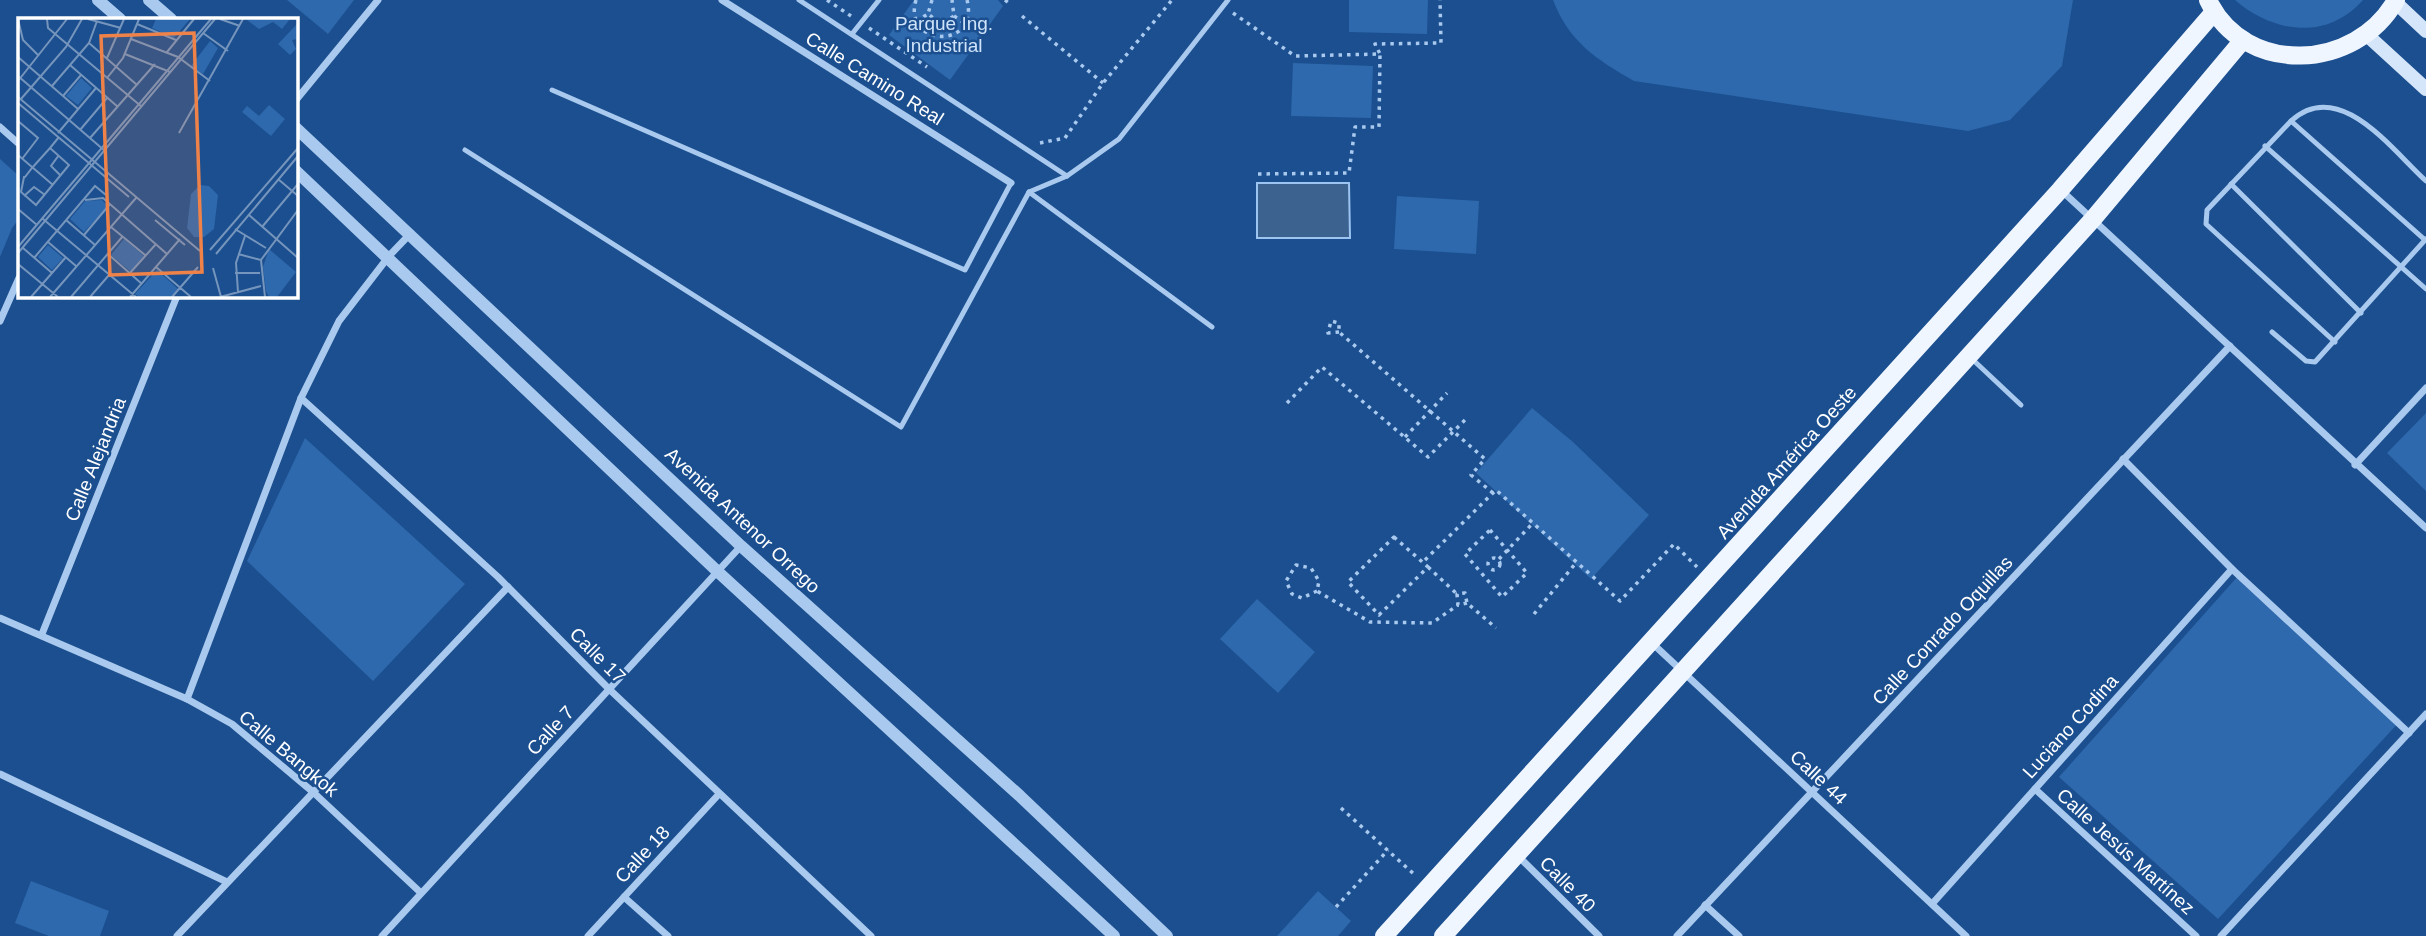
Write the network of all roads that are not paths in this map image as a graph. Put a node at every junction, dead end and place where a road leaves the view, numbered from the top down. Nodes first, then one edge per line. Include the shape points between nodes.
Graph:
1 (98, 0) edge
2 (149, 0) edge
3 (378, 0) edge
4 (722, 0) edge
5 (799, 0) edge
6 (878, 0) edge
7 (1228, 0) edge
8 (2395, 1) edge
9 (2211, 6) edge
10 (119, 18) edge
11 (170, 18) edge
12 (2426, 31) edge
13 (852, 34) junction
14 (2367, 35) junction
15 (2243, 40) junction
16 (2426, 89) edge
17 (552, 90) dead end
18 (298, 98) edge
19 (2291, 121) junction
20 (0, 127) edge
21 (298, 130) edge
22 (18, 143) edge
23 (2265, 146) junction
24 (464, 150) dead end
25 (298, 173) edge
26 (1067, 176) junction
27 (2426, 181) edge
28 (1011, 183) joint
29 (2231, 184) junction
30 (2060, 190) junction
31 (1029, 192) junction
32 (2093, 219) junction
33 (411, 233) junction
34 (2426, 240) edge
35 (388, 256) junction
36 (2401, 267) junction
37 (18, 280) edge
38 (2426, 289) edge
39 (176, 298) edge
40 (2361, 313) junction
41 (0, 321) edge
42 (1212, 327) dead end
43 (2272, 331) dead end
44 (2335, 342) junction
45 (2230, 346) junction
46 (1969, 356) junction
47 (2426, 388) edge
48 (301, 398) junction
49 (2021, 405) dead end
50 (2123, 459) junction
51 (2356, 465) junction
52 (2426, 528) edge
53 (741, 546) junction
54 (2232, 569) junction
55 (716, 572) junction
56 (508, 587) junction
57 (0, 618) edge
58 (42, 634) junction
59 (1650, 641) junction
60 (1682, 669) junction
61 (609, 689) junction
62 (187, 699) junction
63 (2426, 714) edge
64 (2409, 733) junction
65 (0, 774) edge
66 (2035, 789) junction
67 (313, 792) junction
68 (1812, 792) junction
69 (719, 794) junction
70 (1515, 854) junction
71 (227, 881) junction
72 (420, 892) junction
73 (624, 897) junction
74 (1932, 904) junction
75 (1706, 905) junction
76 (177, 936) edge
77 (382, 936) edge
78 (588, 936) edge
79 (668, 936) edge
80 (871, 936) edge
81 (1114, 936) edge
82 (1167, 936) edge
83 (1384, 936) edge
84 (1443, 936) edge
85 (1599, 936) edge
86 (1677, 936) edge
87 (1739, 936) edge
88 (1966, 936) edge
89 (2196, 936) edge
90 (2221, 936) edge

1 - 10 street
2 - 11 street
3 - 18 street
4 - 28 street, Calle Camino Real
5 - 13 lane
6 - 13 lane
7 - 26 lane via 1119,139
8 - 12 main road
8 - 14 main road
9 - 15 main road
9 - 30 main road, Avenida América Oeste
13 - 26 lane
14 - 15 main road via 2338,51 2306,57 2273,54
14 - 16 main road
15 - 32 main road
17 - 28 lane via 965,270
19 - 23 lane
19 - 27 lane via 2304,108 2315,105 2352,114
19 - 34 lane
20 - 22 street
21 - 33 street, Avenida Antenor Orrego
23 - 29 lane
23 - 36 lane
24 - 31 lane via 901,427
25 - 35 street
26 - 31 lane
29 - 40 lane
29 - 44 lane via 2207,210 2206,224
30 - 32 street
30 - 59 main road, Avenida América Oeste
31 - 42 lane
32 - 45 street
32 - 46 main road
33 - 35 street
33 - 53 street, Avenida Antenor Orrego
34 - 36 lane
35 - 48 street via 340,321
35 - 55 street
36 - 38 lane
36 - 40 lane
37 - 41 street
39 - 58 street, Calle Alejandria
40 - 44 lane
43 - 44 lane via 2311,362
45 - 50 street, Calle Conrado Oquillas
45 - 51 street
46 - 49 lane
46 - 60 main road
47 - 51 street
48 - 56 street, Calle 17
48 - 62 street
50 - 54 street
50 - 68 street, Calle Conrado Oquillas
51 - 52 street
53 - 55 street, Calle 7
53 - 82 street, Avenida Antenor Orrego via 1020,796
54 - 64 street
54 - 66 street, Luciano Codina
55 - 61 street, Calle 7
55 - 81 street
56 - 61 street, Calle 17
56 - 67 street
57 - 58 street, Calle Bangkok
58 - 62 street, Calle Bangkok
59 - 60 street, Calle 44
59 - 83 main road, Avenida América Oeste
60 - 68 street, Calle 44
60 - 70 main road
61 - 69 street, Calle 17
61 - 72 street, Calle 7
62 - 67 street, Calle Bangkok via 232,724
63 - 64 street
64 - 90 street
65 - 71 street
66 - 74 street, Luciano Codina
66 - 89 street, Calle Jesús Martínez
67 - 71 street
67 - 72 street, Calle Bangkok
68 - 74 street, Calle 44
68 - 75 street, Calle Conrado Oquillas
69 - 73 street, Calle 18
69 - 80 street, Calle 17
70 - 84 main road
70 - 85 street, Calle 40
71 - 76 street
72 - 77 street, Calle 7
73 - 78 street, Calle 18
73 - 79 street
74 - 88 street, Calle 44
75 - 86 street, Calle Conrado Oquillas
75 - 87 street

